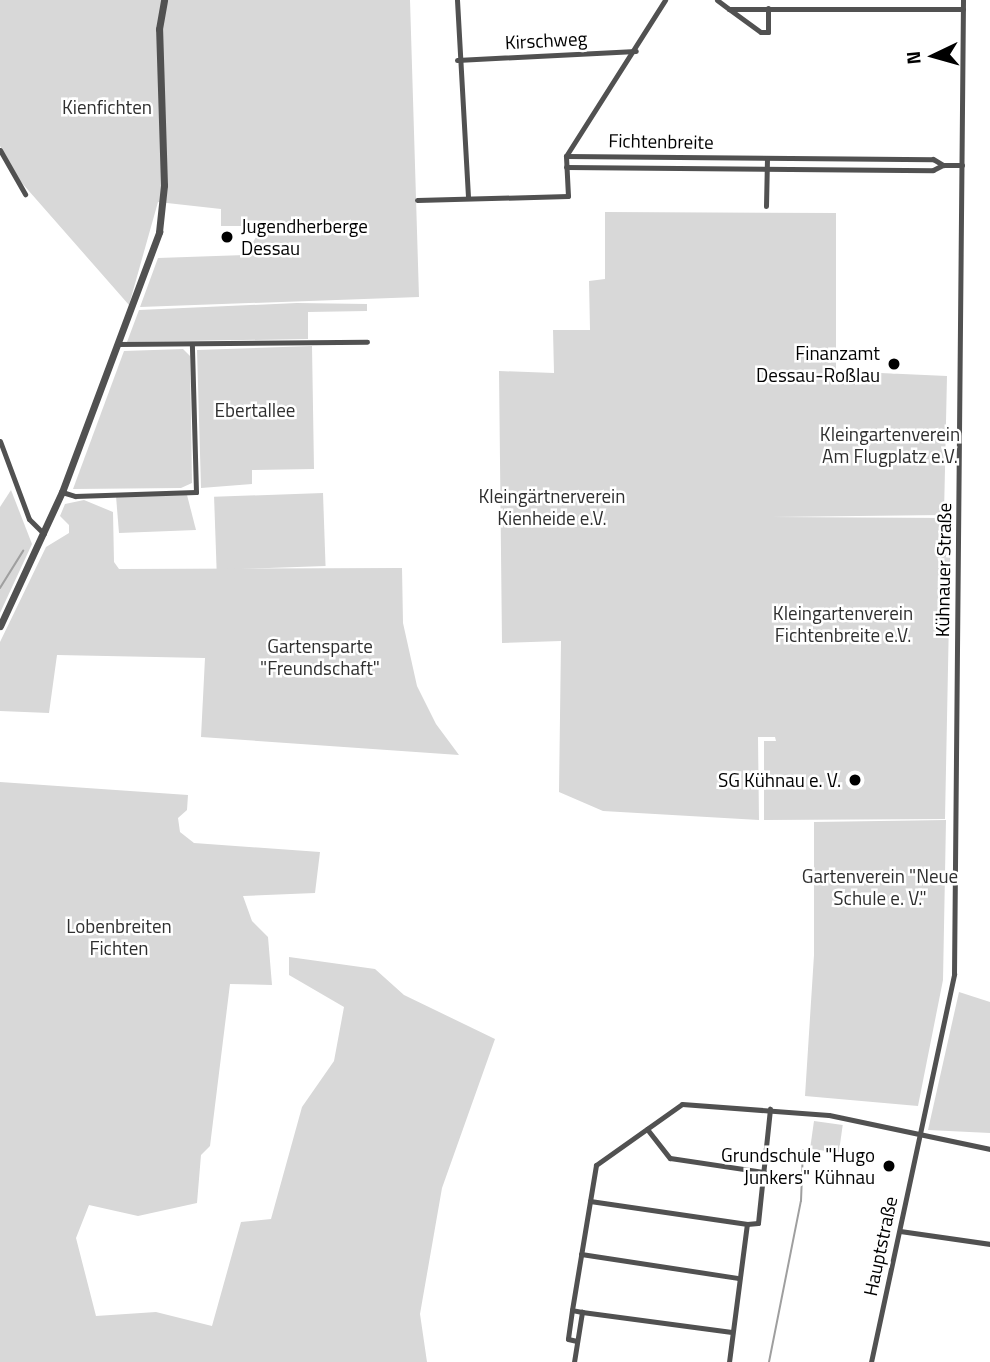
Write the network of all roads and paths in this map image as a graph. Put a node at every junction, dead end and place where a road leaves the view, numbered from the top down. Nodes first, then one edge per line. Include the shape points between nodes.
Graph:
1 (164, 0) edge
2 (457, 0) edge
3 (665, 0) edge
4 (717, 0) edge
5 (963, 0) edge
6 (768, 8) junction
7 (729, 9) junction
8 (960, 9) junction
9 (636, 51) junction
10 (457, 60) junction
11 (0, 150) edge
12 (566, 156) junction
13 (767, 158) junction
14 (943, 164) junction
15 (962, 165) junction
16 (566, 167) junction
17 (767, 169) junction
18 (25, 194) dead end
19 (468, 197) junction
20 (417, 200) dead end
21 (766, 206) dead end
22 (367, 342) dead end
23 (118, 344) junction
24 (192, 345) junction
25 (0, 441) edge
26 (62, 492) junction
27 (44, 534) junction
28 (0, 626) edge
29 (770, 1109) junction
30 (646, 1129) junction
31 (921, 1138) junction
32 (990, 1149) edge
33 (764, 1172) junction
34 (590, 1201) junction
35 (747, 1224) junction
36 (900, 1231) junction
37 (990, 1244) edge
38 (581, 1254) junction
39 (737, 1278) junction
40 (572, 1310) junction
41 (582, 1312) junction
42 (732, 1332) junction
43 (577, 1341) junction
44 (573, 1362) edge
45 (729, 1362) edge
46 (871, 1362) edge

1 - 23 street via 159,29 162,215
2 - 10 street
3 - 9 street
4 - 7 street
5 - 8 street, Kühnauer Straße
6 - 7 street
6 - 7 street via 768,32 761,32
6 - 8 street
8 - 15 street, Kühnauer Straße
9 - 10 street, Kirschweg
9 - 12 street
10 - 19 street
11 - 18 street
12 - 13 street, Fichtenbreite
12 - 16 street
13 - 14 street, Fichtenbreite via 933,159
13 - 17 street
14 - 15 street, Fichtenbreite
14 - 17 street, Fichtenbreite via 933,170
15 - 31 street, Kühnauer Straße via 954,974
16 - 17 street, Fichtenbreite
16 - 19 street via 568,196
17 - 21 street
19 - 20 street
22 - 24 street
23 - 24 street
23 - 26 street
24 - 26 street via 195,492 85,496
25 - 27 street via 6,470 31,521
26 - 27 street
27 - 28 street
29 - 30 street via 689,1103
29 - 31 street via 844,1118
29 - 33 street
30 - 33 street via 670,1158
30 - 34 street via 598,1162
31 - 32 street
31 - 36 street, Hauptstraße
33 - 35 street via 758,1223
34 - 35 street
34 - 38 street
35 - 39 street via 742,1273
36 - 37 street
36 - 46 street, Hauptstraße
38 - 39 street
38 - 40 street
39 - 42 street
40 - 41 street
40 - 43 street via 568,1339
41 - 42 street
41 - 43 street
42 - 45 street
43 - 44 street

